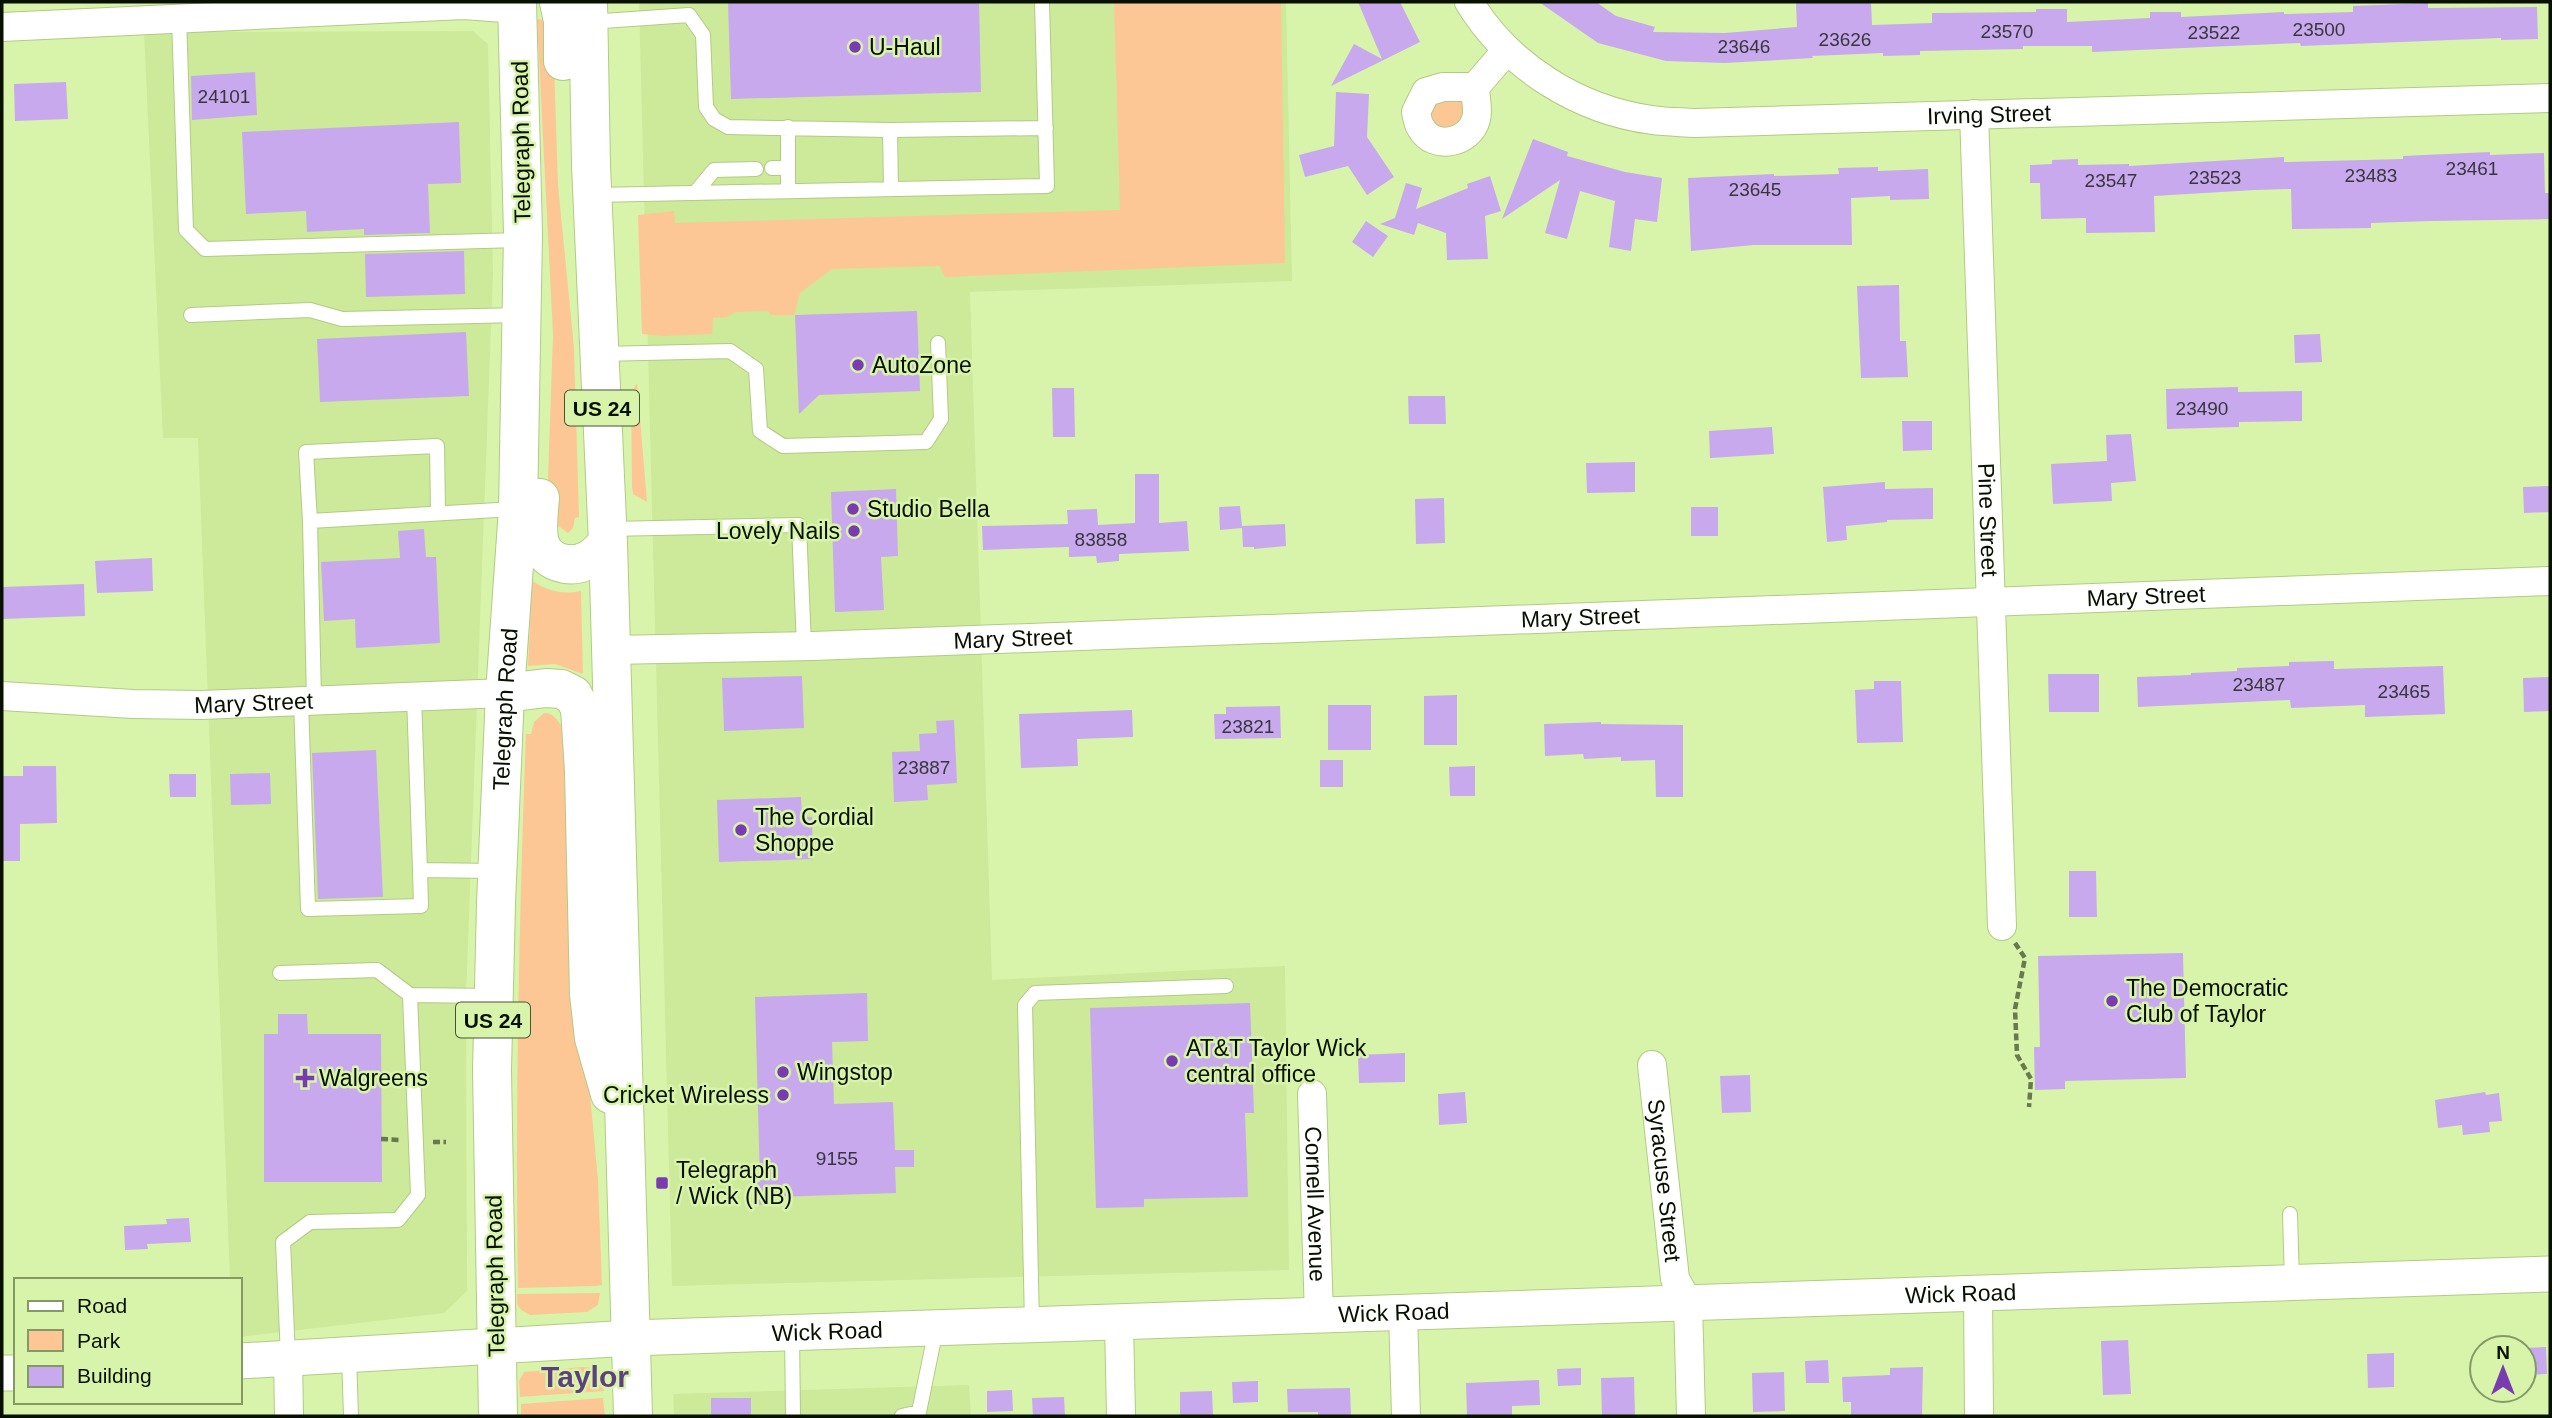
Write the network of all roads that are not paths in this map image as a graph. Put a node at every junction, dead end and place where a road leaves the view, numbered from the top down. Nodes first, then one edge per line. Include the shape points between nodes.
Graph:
1 (1042, 2) edge
2 (1469, 2) edge
3 (520, 4) edge
4 (692, 8) edge
5 (578, 9) edge
6 (35, 13) edge
7 (179, 18) junction
8 (2, 27) edge
9 (1507, 50) junction
10 (1475, 87) dead end
11 (2550, 98) edge
12 (1974, 114) junction
13 (788, 127) junction
14 (1046, 128) junction
15 (890, 130) junction
16 (772, 168) dead end
17 (788, 168) junction
18 (757, 169) dead end
19 (891, 189) junction
20 (788, 191) junction
21 (695, 193) junction
22 (593, 195) junction
23 (523, 237) junction
24 (597, 289) junction
25 (191, 315) dead end
26 (521, 315) junction
27 (938, 343) dead end
28 (600, 354) junction
29 (518, 509) junction
30 (438, 512) junction
31 (310, 521) junction
32 (608, 536) junction
33 (2550, 581) edge
34 (1991, 602) junction
35 (804, 646) junction
36 (611, 650) junction
37 (505, 693) junction
38 (2, 696) edge
39 (414, 696) junction
40 (307, 701) junction
41 (420, 870) junction
42 (497, 871) junction
43 (2002, 926) road end
44 (281, 974) dead end
45 (1226, 986) dead end
46 (410, 995) junction
47 (493, 996) junction
48 (1652, 1065) dead end
49 (1312, 1094) dead end
50 (625, 1148) junction
51 (2290, 1214) dead end
52 (2550, 1274) edge
53 (2292, 1282) junction
54 (1978, 1293) junction
55 (1688, 1302) junction
56 (1404, 1312) junction
57 (1319, 1315) junction
58 (1119, 1323) junction
59 (1032, 1325) junction
60 (936, 1329) junction
61 (792, 1333) junction
62 (631, 1338) junction
63 (495, 1347) junction
64 (349, 1356) junction
65 (288, 1359) junction
66 (242, 1361) edge
67 (289, 1416) edge
68 (351, 1416) edge
69 (498, 1416) edge
70 (633, 1416) edge
71 (793, 1416) edge
72 (902, 1416) edge
73 (1121, 1416) edge
74 (1406, 1416) edge
75 (1691, 1416) edge
76 (1979, 1416) edge

1 - 14 lane
2 - 9 street, Irving Street
3 - 7 street
3 - 23 main road, Telegraph Road / US 24
4 - 5 lane
4 - 13 lane via 703,35 706,107 714,119 728,127
5 - 22 main road, US 24
5 - 24 main road via 563,21 566,164 570,207
6 - 7 street
6 - 8 street
7 - 23 lane via 186,230 205,249
9 - 10 street
9 - 12 street, Irving Street via 1539,76 1577,97 1651,120 1695,123
11 - 12 street, Irving Street
12 - 34 street, Pine Street
13 - 15 lane
13 - 17 lane
14 - 15 lane
14 - 19 lane via 1047,186
15 - 19 lane
16 - 17 lane
17 - 20 lane
18 - 21 lane via 714,170
19 - 20 lane
20 - 21 lane
21 - 22 lane
22 - 24 main road, US 24
23 - 26 main road, Telegraph Road / US 24
23 - 32 main road via 543,284 546,334 540,546 546,556 573,564 586,561
24 - 28 main road, US 24
25 - 26 lane via 310,310 342,319
26 - 29 main road, Telegraph Road / US 24
27 - 28 lane via 941,419 926,442 783,446 760,431 756,369 730,351
28 - 32 main road, US 24
29 - 30 lane
29 - 37 main road, Telegraph Road / US 24
30 - 31 lane
30 - 31 lane via 437,446 306,452
31 - 40 lane
32 - 35 lane via 799,525
32 - 36 main road, US 24
33 - 34 street, Mary Street
34 - 35 street, Mary Street
34 - 43 street, Pine Street
35 - 36 street, Mary Street
36 - 50 main road, US 24
37 - 39 street, Mary Street
37 - 42 main road, Telegraph Road / US 24
37 - 50 main road via 561,689 573,695 580,708 589,994 593,1027
38 - 40 street, Mary Street via 133,704
39 - 40 street, Mary Street
39 - 41 lane
40 - 41 lane via 308,909 421,906
41 - 42 lane
42 - 47 main road, Telegraph Road / US 24
44 - 46 lane via 377,970
45 - 59 lane via 1035,993 1025,1005
46 - 47 lane
46 - 65 lane via 418,1195 398,1220 310,1222 283,1242
47 - 63 main road, Telegraph Road / US 24
48 - 55 street, Syracuse Street via 1675,1279
49 - 57 street, Cornell Avenue
50 - 62 main road, US 24
51 - 53 lane
52 - 53 street, Wick Road
53 - 54 street, Wick Road
54 - 55 street, Wick Road
54 - 76 street
55 - 56 street, Wick Road
55 - 75 street, Syracuse Street
56 - 57 street, Wick Road
56 - 74 street
57 - 58 street, Wick Road
58 - 59 street, Wick Road
58 - 73 street
59 - 60 street, Wick Road
60 - 61 street, Wick Road
60 - 72 lane via 919,1412
61 - 62 street, Wick Road
61 - 71 lane
62 - 63 street, Wick Road
62 - 70 main road, US 24
63 - 64 street, Wick Road
63 - 69 main road, Telegraph Road / US 24
64 - 65 street, Wick Road
64 - 68 lane
65 - 66 street, Wick Road
65 - 67 street

